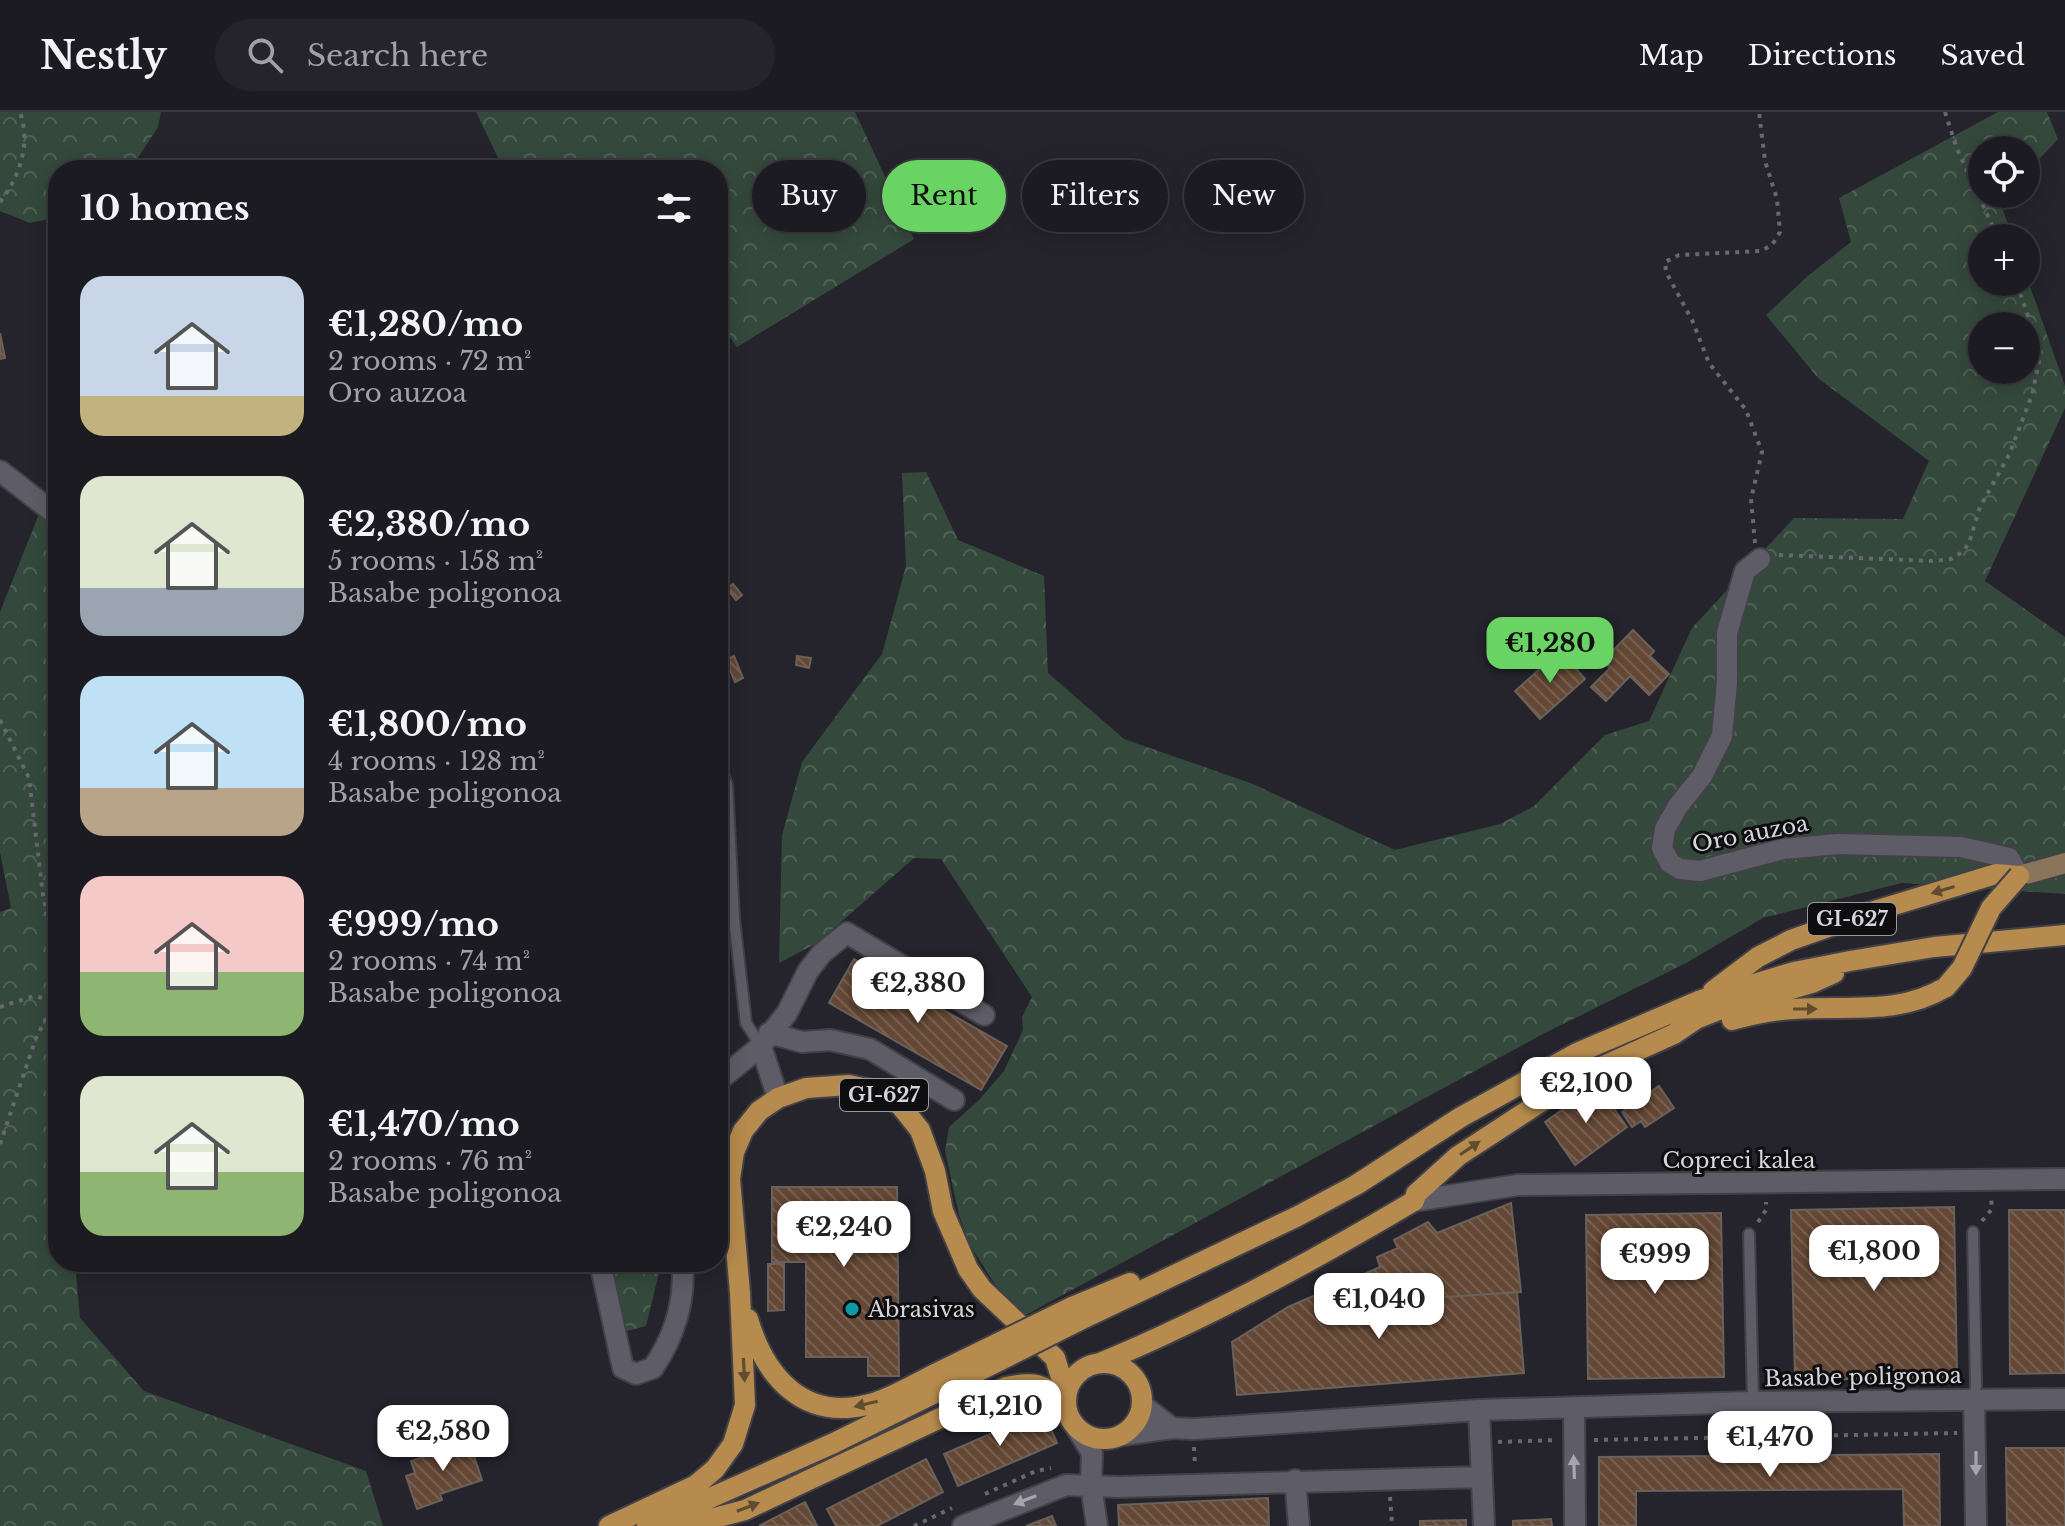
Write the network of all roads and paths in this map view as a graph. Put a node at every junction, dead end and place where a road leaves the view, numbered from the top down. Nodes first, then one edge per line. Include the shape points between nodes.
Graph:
1 (20, 112) edge
2 (1759, 112) edge
3 (1945, 112) edge
4 (0, 202) edge
5 (1992, 224) edge
6 (2021, 296) edge
7 (0, 471) edge
8 (48, 508) edge
9 (1760, 559) junction
10 (0, 720) edge
11 (728, 804) edge
12 (2065, 863) edge
13 (2019, 876) junction
14 (48, 918) edge
15 (2065, 935) edge
16 (1850, 961) junction
17 (48, 999) edge
18 (1701, 1000) junction
19 (0, 1007) edge
20 (48, 1015) edge
21 (984, 1015) dead end
22 (1674, 1034) junction
23 (765, 1039) junction
24 (728, 1072) edge
25 (778, 1098) junction
26 (954, 1100) dead end
27 (0, 1144) edge
28 (2065, 1179) edge
29 (1991, 1192) dead end
30 (1765, 1193) dead end
31 (1414, 1201) junction
32 (1973, 1232) joint
33 (1749, 1234) joint
34 (602, 1272) edge
35 (682, 1272) edge
36 (740, 1293) junction
37 (1159, 1339) junction
38 (1055, 1358) junction
39 (1096, 1363) junction
40 (1134, 1377) junction
41 (941, 1380) junction
42 (1066, 1397) junction
43 (2065, 1399) edge
44 (1974, 1400) junction
45 (1753, 1402) junction
46 (1142, 1405) junction
47 (1574, 1407) junction
48 (1479, 1410) junction
49 (1172, 1428) junction
50 (1976, 1433) junction
51 (1573, 1440) junction
52 (1106, 1442) junction
53 (1480, 1442) junction
54 (1481, 1477) junction
55 (1295, 1480) junction
56 (1091, 1485) junction
57 (609, 1526) edge
58 (647, 1526) edge
59 (673, 1526) edge
60 (963, 1526) edge
61 (1097, 1526) edge
62 (1299, 1526) edge
63 (1484, 1526) edge
64 (1575, 1526) edge
65 (1976, 1526) edge

1 - 4 path via 24,159
2 - 9 path via 1778,210 1780,232 1772,245 1761,251 1679,255 1665,262 1709,363 1746,410 1762,452 1751,499
3 - 5 path
6 - 9 path via 2041,352 2032,395 1964,551 1934,561 1798,555
7 - 8 street
9 - 13 street, Oro auzoa via 1745,571 1727,633 1722,736 1665,829 1662,848 1670,863 1691,872 1811,845 1961,847 2009,858
10 - 14 path via 29,778
11 - 23 lane via 746,1023
12 - 13 street
13 -> 18 main road, GI-627 via 1996,874 1791,940 1758,957
22 -> 13 main road, GI-627, bridge via 1756,1013 1903,1005 1934,995 1962,968 1991,908
15 - 16 main road, GI-627
16 - 18 main road, GI-627
16 - 22 main road, GI-627 via 1812,983 1716,1011
17 - 19 path via 34,996
18 - 41 main road, GI-627, bridge via 1564,1060 1461,1117 1356,1185 1184,1271 1074,1314
20 - 27 path
21 - 23 street via 847,933 808,971 787,1013
31 -> 22 main road, GI-627 via 1458,1156 1538,1102 1613,1060
23 - 24 street
23 - 25 street
23 - 26 street via 830,1040 870,1049
25 - 36 main road, GI-627 via 759,1111 734,1152 730,1179
25 - 38 main road, GI-627 via 806,1088 849,1085 876,1091 900,1105 920,1130 943,1211 968,1269
28 - 31 street, Copreci kalea via 1518,1185
29 - 32 path via 1992,1209
30 - 33 path via 1766,1210
31 - 37 main road, GI-627
32 - 44 lane, Basabe poligonoa
33 - 45 lane, Basabe poligonoa
34 - 35 street via 623,1368 636,1374 653,1368 671,1334 681,1302
41 -> 36 main road, GI-627 via 856,1407 802,1398 766,1364
36 -> 57 main road, GI-627 via 745,1405 733,1444 696,1485
37 - 39 main road, GI-627
37 - 40 main road, GI-627
38 - 39 main road
38 - 42 main road, GI-627
39 - 40 main road via 1118,1365
39 - 42 main road, GI-627 via 1071,1380
40 - 46 main road
41 - 58 main road, GI-627 via 834,1443
42 - 52 main road, GI-627 via 1069,1419 1077,1429
59 -> 42 main road via 745,1510 1006,1387 1045,1385
43 - 44 street, Basabe poligonoa
44 - 45 street, Basabe poligonoa
44 - 50 street, Basabe poligonoa
45 - 47 street, Basabe poligonoa
46 - 49 street
46 - 52 main road via 1140,1417
47 - 48 street, Basabe poligonoa
47 - 51 street
48 - 49 street, Basabe poligonoa
48 - 53 street
49 - 52 street, Basabe poligonoa
50 - 51 path
50 -> 65 street, Basabe poligonoa
51 - 53 path
64 -> 51 street
52 - 56 street
53 - 54 street
54 - 55 street
54 - 63 street
55 - 56 street
55 - 62 street
56 -> 60 street via 1066,1485
56 - 61 street

